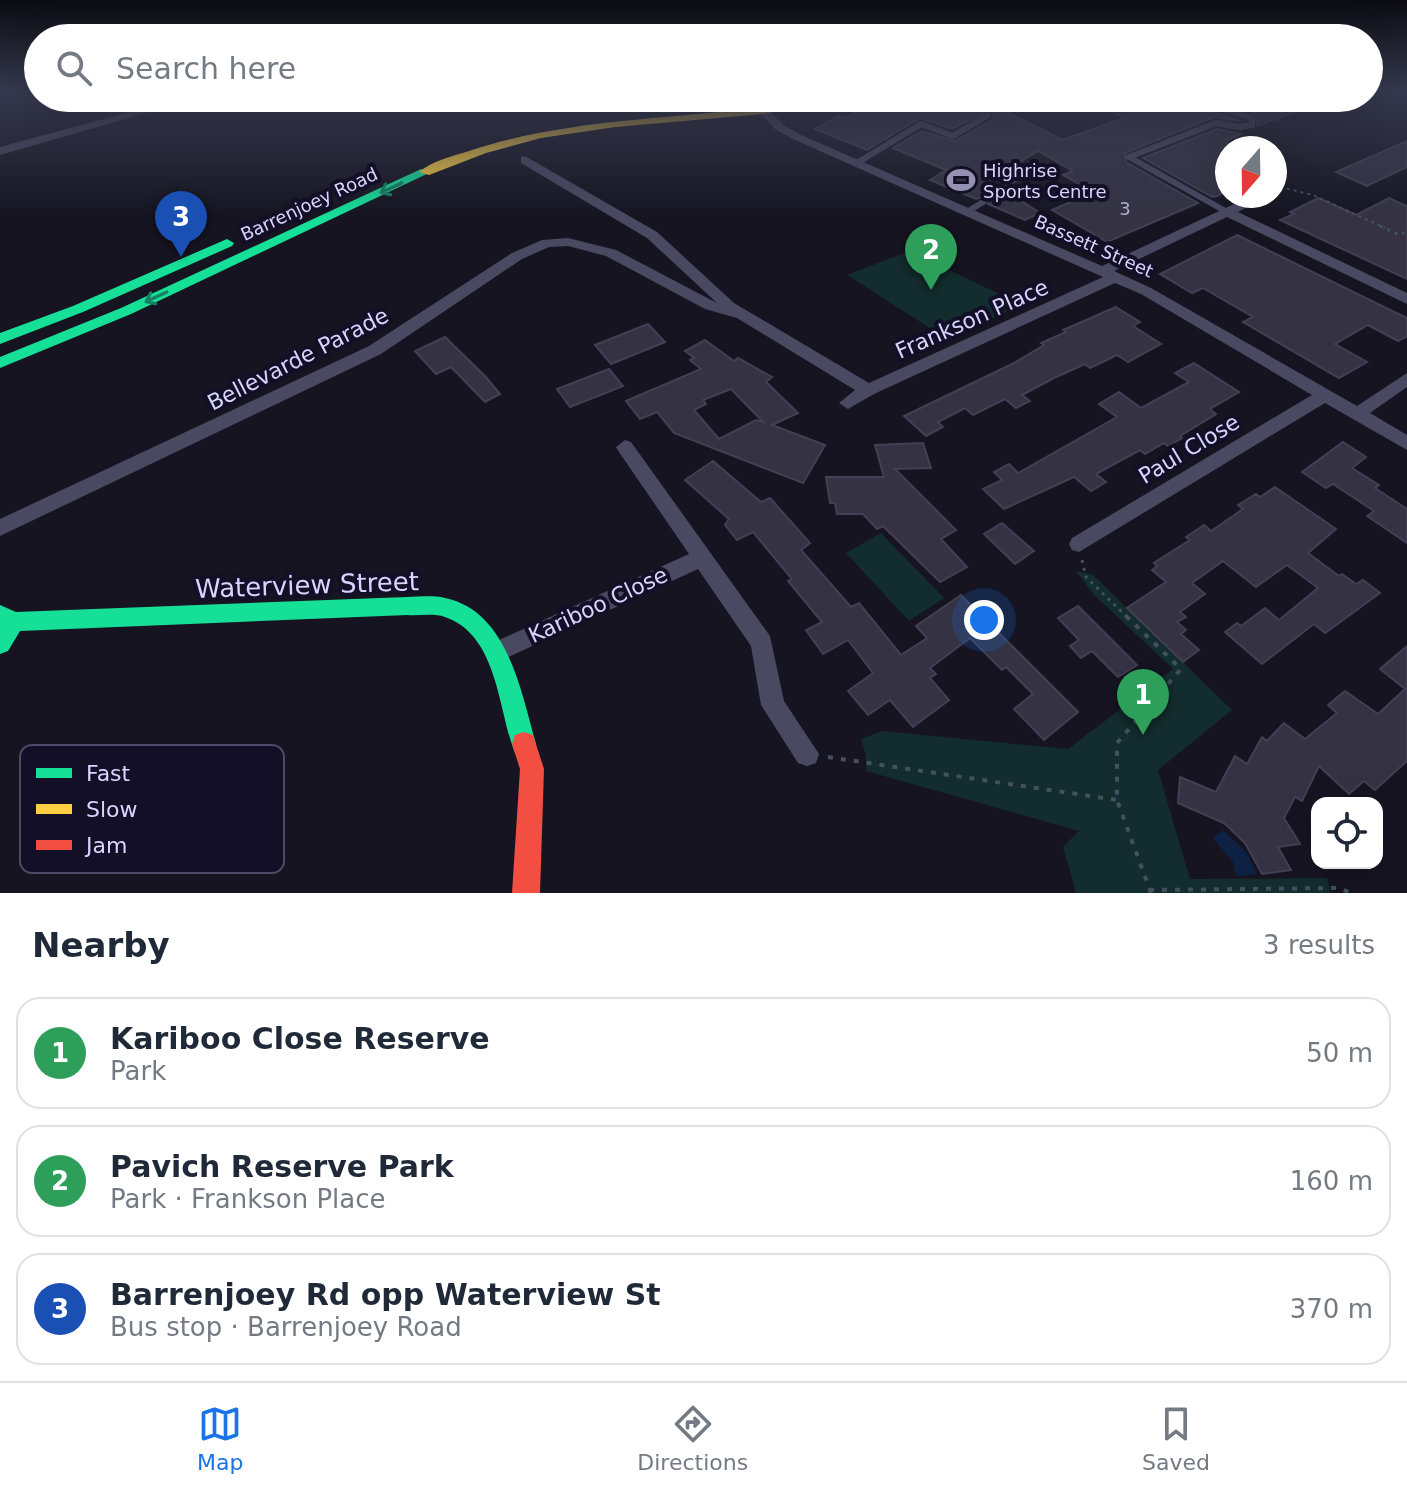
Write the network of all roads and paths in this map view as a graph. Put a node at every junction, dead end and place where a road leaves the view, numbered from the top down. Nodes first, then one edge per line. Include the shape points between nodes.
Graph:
1 (63, 134) edge
2 (491, 134) edge
3 (548, 134) edge
4 (790, 134) edge
5 (905, 134) edge
6 (1189, 134) edge
7 (0, 151) edge
8 (525, 160) dead end
9 (857, 163) junction
10 (1037, 166) dead end
11 (1287, 190) edge
12 (995, 191) dead end
13 (983, 202) dead end
14 (1236, 208) edge
15 (967, 212) junction
16 (1227, 212) junction
17 (1407, 231) edge
18 (1109, 274) junction
19 (1407, 299) edge
20 (742, 314) junction
21 (0, 339) edge
22 (0, 363) edge
23 (1407, 379) edge
24 (868, 390) junction
25 (1325, 395) junction
26 (848, 403) dead end
27 (1357, 414) junction
28 (1407, 443) edge
29 (625, 447) dead end
30 (0, 528) edge
31 (1079, 544) joint
32 (701, 558) junction
33 (7, 618) edge
34 (0, 644) edge
35 (496, 652) junction
36 (807, 754) joint
37 (1117, 800) junction
38 (1150, 891) edge
39 (526, 893) edge
40 (1353, 893) edge

1 - 7 street
2 - 21 main road, Barrenjoey Road via 445,148
3 -> 22 main road, Barrenjoey Road via 462,157
4 - 9 street, Bassett Street
5 - 9 lane
6 - 16 lane via 1129,157
8 - 20 street via 652,235
9 - 15 street, Bassett Street
10 - 12 lane
11 - 17 path via 1313,195 1399,235
13 - 15 lane
14 - 16 street, Frankson Place
15 - 18 street, Bassett Street
16 - 18 street, Frankson Place
16 - 19 street
18 - 24 street, Frankson Place
18 - 25 street, Bassett Street
20 - 24 street
20 - 30 street, Bellevarde Parade via 710,306 611,253 568,242 547,243 517,256 375,350
23 - 27 street
24 - 26 street, Frankson Place
25 - 27 street, Bassett Street
25 - 31 street, Paul Close
27 - 28 street, Bassett Street
29 - 32 street
31 - 37 path via 1086,577 1181,669 1117,743
32 - 35 street, Kariboo Close
32 - 36 street via 762,643 773,705
33 - 34 main road
33 - 35 main road, Waterview Street via 450,608 477,626
35 - 39 main road, Waterview Street via 532,769
36 - 37 path
37 - 38 path
38 - 40 path via 1337,888

